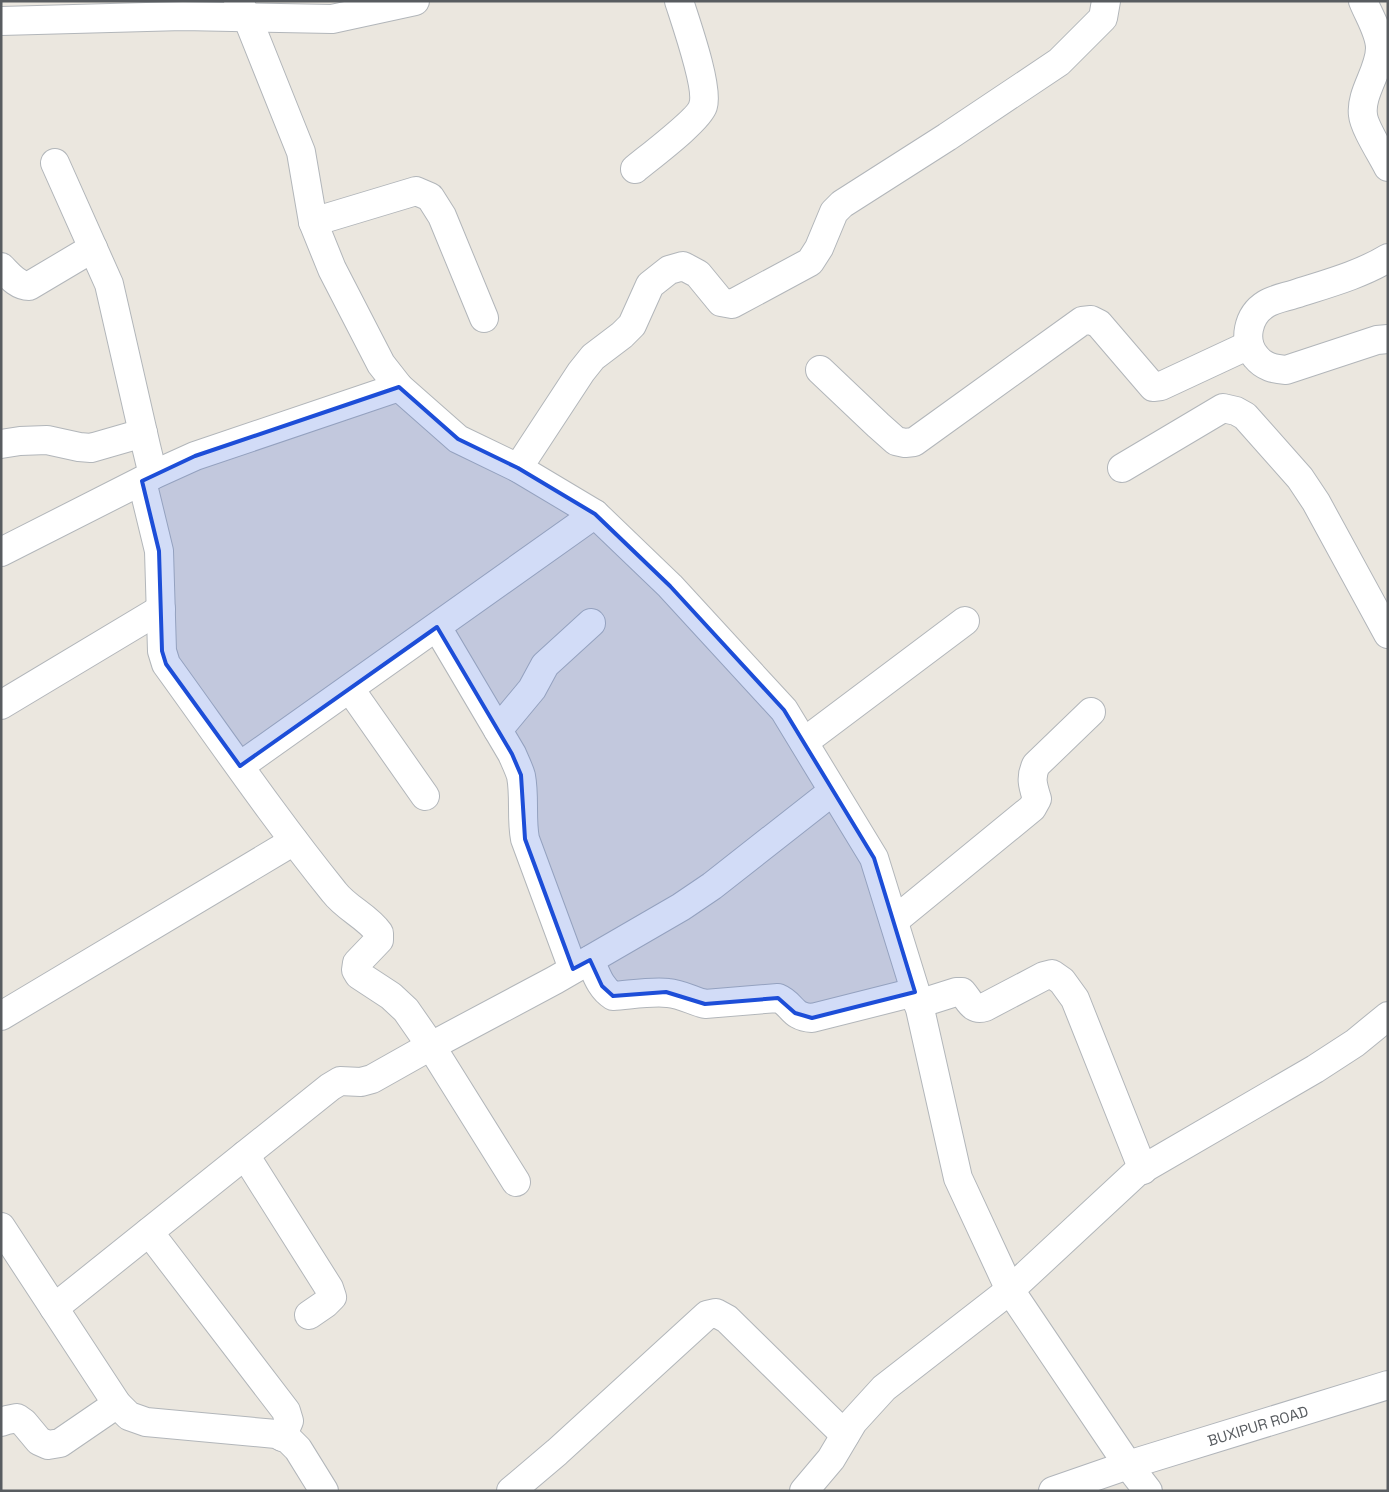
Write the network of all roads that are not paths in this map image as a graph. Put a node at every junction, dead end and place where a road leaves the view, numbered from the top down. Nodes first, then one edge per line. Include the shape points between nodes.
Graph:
1 (415, 1) edge
2 (680, 1) edge
3 (1106, 1) edge
4 (1363, 1) edge
5 (242, 9) edge
6 (1, 21) edge
7 (55, 164) dead end
8 (1388, 167) edge
9 (635, 169) dead end
10 (313, 222) junction
11 (93, 248) junction
12 (1388, 258) edge
13 (1, 267) edge
14 (484, 318) dead end
15 (1388, 339) edge
16 (1249, 345) junction
17 (820, 370) dead end
18 (399, 387) junction
19 (143, 433) junction
20 (2, 443) edge
21 (518, 468) junction
22 (1122, 468) dead end
23 (148, 478) junction
24 (596, 514) junction
25 (1, 552) edge
26 (161, 609) junction
27 (966, 621) dead end
28 (591, 622) dead end
29 (437, 627) junction
30 (1388, 634) edge
31 (350, 689) junction
32 (1, 705) edge
33 (1091, 712) dead end
34 (498, 730) junction
35 (804, 742) junction
36 (240, 766) junction
37 (833, 791) junction
38 (425, 796) dead end
39 (294, 840) junction
40 (894, 921) junction
41 (582, 964) junction
42 (916, 998) junction
43 (1, 1016) edge
44 (1388, 1016) edge
45 (431, 1046) junction
46 (245, 1155) junction
47 (1143, 1170) junction
48 (516, 1182) dead end
49 (1, 1227) edge
50 (149, 1232) junction
51 (1010, 1290) junction
52 (54, 1308) junction
53 (309, 1315) dead end
54 (1388, 1385) edge
55 (117, 1404) junction
56 (1, 1422) edge
57 (845, 1435) junction
58 (282, 1437) junction
59 (1128, 1464) junction
60 (324, 1491) edge
61 (511, 1491) edge
62 (804, 1491) edge
63 (1053, 1491) edge
64 (1148, 1491) edge

1 - 5 street via 332,19
2 - 9 street via 702,80 703,108 694,120
3 - 21 street via 1103,18 1059,62 842,204 834,212 810,262 732,304 721,302 698,274 683,266 669,270 650,285 632,325 593,357
4 - 8 street via 1380,49 1363,105 1363,116
5 - 6 street via 183,16
5 - 10 street via 301,152
7 - 11 street
10 - 14 street via 416,191 430,197 442,216
10 - 18 street via 332,269 381,364
11 - 13 street via 29,286 16,282
11 - 19 street via 109,284
12 - 16 street via 1354,274 1266,304 1251,322 1247,334
15 - 16 street via 1286,370 1264,365
16 - 17 street via 1153,387 1099,324 1091,320 1082,321 914,442 905,443 896,441 878,426
18 - 21 street via 458,439
18 - 23 street via 195,456
19 - 20 street via 91,448 47,440
19 - 23 street
21 - 24 street
22 - 30 street via 1223,408 1245,416 1300,478 1316,502
23 - 25 street
23 - 26 street via 159,551
24 - 29 street
24 - 35 street via 670,586 778,702
26 - 32 street
26 - 36 street via 162,651 166,664
27 - 35 street
28 - 34 street via 546,665 532,689
29 - 31 street
29 - 34 street
31 - 36 street
31 - 38 street
33 - 40 street via 1036,765 1032,774 1037,799 1032,808
34 - 41 street via 521,775 525,839
35 - 37 street
36 - 39 street
37 - 40 street via 874,858
37 - 41 street via 712,886
39 - 43 street
39 - 45 street via 347,907 379,933 379,940 357,963 356,970 403,1007
40 - 42 street
41 - 42 street via 613,996 666,992 705,1004 778,998 803,1018
41 - 45 street
42 - 47 street via 962,992 974,1008 979,1009 1044,976 1052,974 1062,981 1075,999
42 - 51 street via 958,1178
44 - 47 street via 1315,1069
45 - 46 street via 372,1079 340,1081
45 - 48 street
46 - 50 street
46 - 53 street via 329,1288 332,1297
47 - 51 street
49 - 52 street
50 - 52 street
50 - 58 street via 286,1411 289,1421
51 - 57 street via 884,1388
51 - 59 street
52 - 55 street
54 - 59 street, BUXIPUR ROAD
55 - 56 street via 60,1443 39,1441 17,1418
55 - 58 street via 129,1416 146,1422
57 - 61 street via 727,1319 716,1313 707,1315
57 - 62 street via 831,1459
58 - 60 street via 298,1449
59 - 63 street, BUXIPUR ROAD
59 - 64 street

